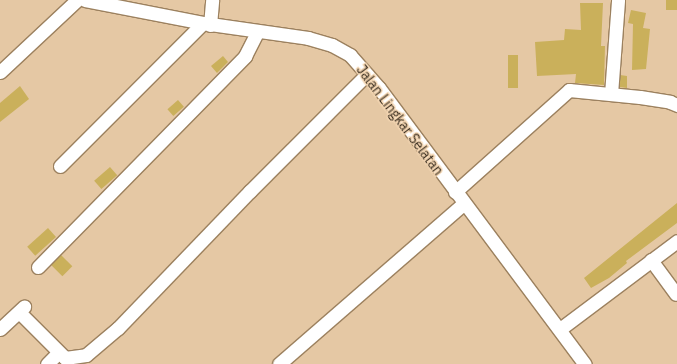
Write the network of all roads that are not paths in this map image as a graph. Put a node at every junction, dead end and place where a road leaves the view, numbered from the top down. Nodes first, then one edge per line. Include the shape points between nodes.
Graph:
1 (78, 0) edge
2 (85, 0) edge
3 (212, 0) edge
4 (618, 0) edge
5 (207, 24) junction
6 (258, 31) junction
7 (0, 72) edge
8 (367, 74) junction
9 (611, 94) junction
10 (677, 105) edge
11 (60, 166) dead end
12 (455, 192) junction
13 (464, 203) junction
14 (677, 240) edge
15 (651, 260) junction
16 (38, 268) dead end
17 (676, 294) dead end
18 (0, 329) edge
19 (560, 329) junction
20 (58, 353) junction
21 (46, 364) edge
22 (279, 364) edge
23 (585, 364) edge

1 - 7 street
2 - 5 street, Jalan Lingkar Selatan
3 - 5 street
4 - 9 street
5 - 6 street, Jalan Lingkar Selatan
5 - 11 street
6 - 8 street, Jalan Lingkar Selatan via 308,38 332,45 350,55
6 - 16 street via 242,59
8 - 12 street, Jalan Lingkar Selatan
8 - 20 street via 118,328 86,355 65,358
9 - 10 street via 657,99
9 - 12 street via 574,89 567,92
12 - 13 street, Jalan Lingkar Selatan
13 - 19 street, Jalan Lingkar Selatan
13 - 22 street
14 - 15 street
15 - 17 street
15 - 19 street
18 - 20 street via 22,309
19 - 23 street, Jalan Lingkar Selatan
20 - 21 street

